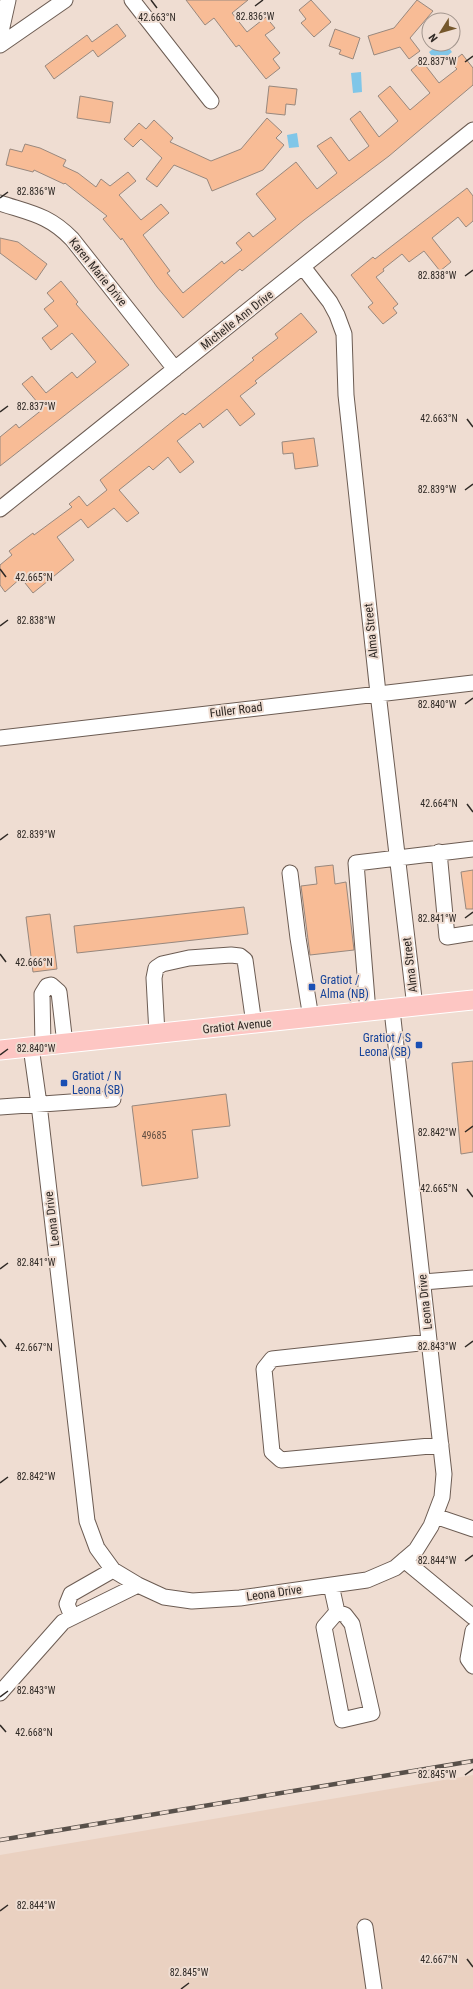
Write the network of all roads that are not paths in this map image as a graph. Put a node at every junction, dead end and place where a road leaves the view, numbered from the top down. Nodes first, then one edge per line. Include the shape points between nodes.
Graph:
1 (8, 0) edge
2 (65, 0) edge
3 (132, 0) edge
4 (0, 36) edge
5 (0, 45) edge
6 (211, 101) dead end
7 (473, 130) edge
8 (0, 203) edge
9 (303, 268) junction
10 (175, 368) junction
11 (0, 509) edge
12 (473, 683) edge
13 (378, 694) junction
14 (0, 738) edge
15 (473, 849) edge
16 (439, 852) junction
17 (397, 859) junction
18 (290, 873) dead end
19 (473, 933) edge
20 (473, 1000) edge
21 (415, 1007) junction
22 (392, 1010) junction
23 (368, 1012) junction
24 (311, 1018) junction
25 (254, 1024) junction
26 (157, 1034) junction
27 (65, 1044) junction
28 (37, 1046) junction
29 (0, 1050) edge
30 (113, 1100) dead end
31 (39, 1104) junction
32 (0, 1107) edge
33 (473, 1278) edge
34 (423, 1282) junction
35 (429, 1342) junction
36 (441, 1445) junction
37 (435, 1516) junction
38 (473, 1530) edge
39 (404, 1560) junction
40 (113, 1570) junction
41 (138, 1585) junction
42 (331, 1585) junction
43 (337, 1612) junction
44 (72, 1617) junction
45 (473, 1617) edge
46 (473, 1631) edge
47 (473, 1666) edge
48 (0, 1693) edge
49 (365, 1928) dead end
50 (374, 1989) edge

1 - 4 street
2 - 5 street
3 - 6 street
7 - 9 street, Michelle Ann Drive
8 - 10 street, Karen Marie Drive via 47,218 59,226
9 - 10 street, Michelle Ann Drive
9 - 13 street, Alma Street via 330,302 344,334 346,395
10 - 11 street, Michelle Ann Drive
12 - 13 street, Fuller Road
13 - 14 street, Fuller Road
13 - 17 street, Alma Street
15 - 16 street
16 - 17 street
16 - 19 street via 447,937
17 - 21 street, Alma Street
17 - 23 street via 356,863
18 - 24 street
20 - 21 main road, Gratiot Avenue
21 - 22 main road, Gratiot Avenue
22 - 23 main road, Gratiot Avenue
22 - 34 street, Leona Drive
23 - 24 main road, Gratiot Avenue
24 - 25 main road, Gratiot Avenue
25 - 26 main road, Gratiot Avenue
25 - 26 street via 245,960 240,956 231,955 189,958 162,964 156,968 154,978
26 - 27 main road, Gratiot Avenue
27 - 28 main road, Gratiot Avenue
27 - 28 street, Leona Drive via 59,992 51,986 46,986 42,994
28 - 29 main road, Gratiot Avenue
28 - 31 street, Leona Drive
30 - 31 street
31 - 32 street
31 - 40 street, Leona Drive via 87,1521 97,1548
33 - 34 street
34 - 35 street, Leona Drive
35 - 36 street, Leona Drive
35 - 36 street via 272,1359 264,1369 272,1452 281,1460
36 - 37 street, Leona Drive via 444,1474 442,1497
37 - 38 street
37 - 39 street, Leona Drive via 416,1550
39 - 42 street, Leona Drive via 395,1568 367,1580
39 - 45 street
40 - 41 street, Leona Drive
40 - 44 street via 71,1594 67,1604
41 - 42 street, Leona Drive via 164,1597 192,1601 240,1598
41 - 44 street
42 - 43 street
43 - 43 street via 324,1627 342,1720 372,1713 352,1624 345,1615
44 - 48 street via 63,1622
46 - 47 street via 468,1658
49 - 50 street

